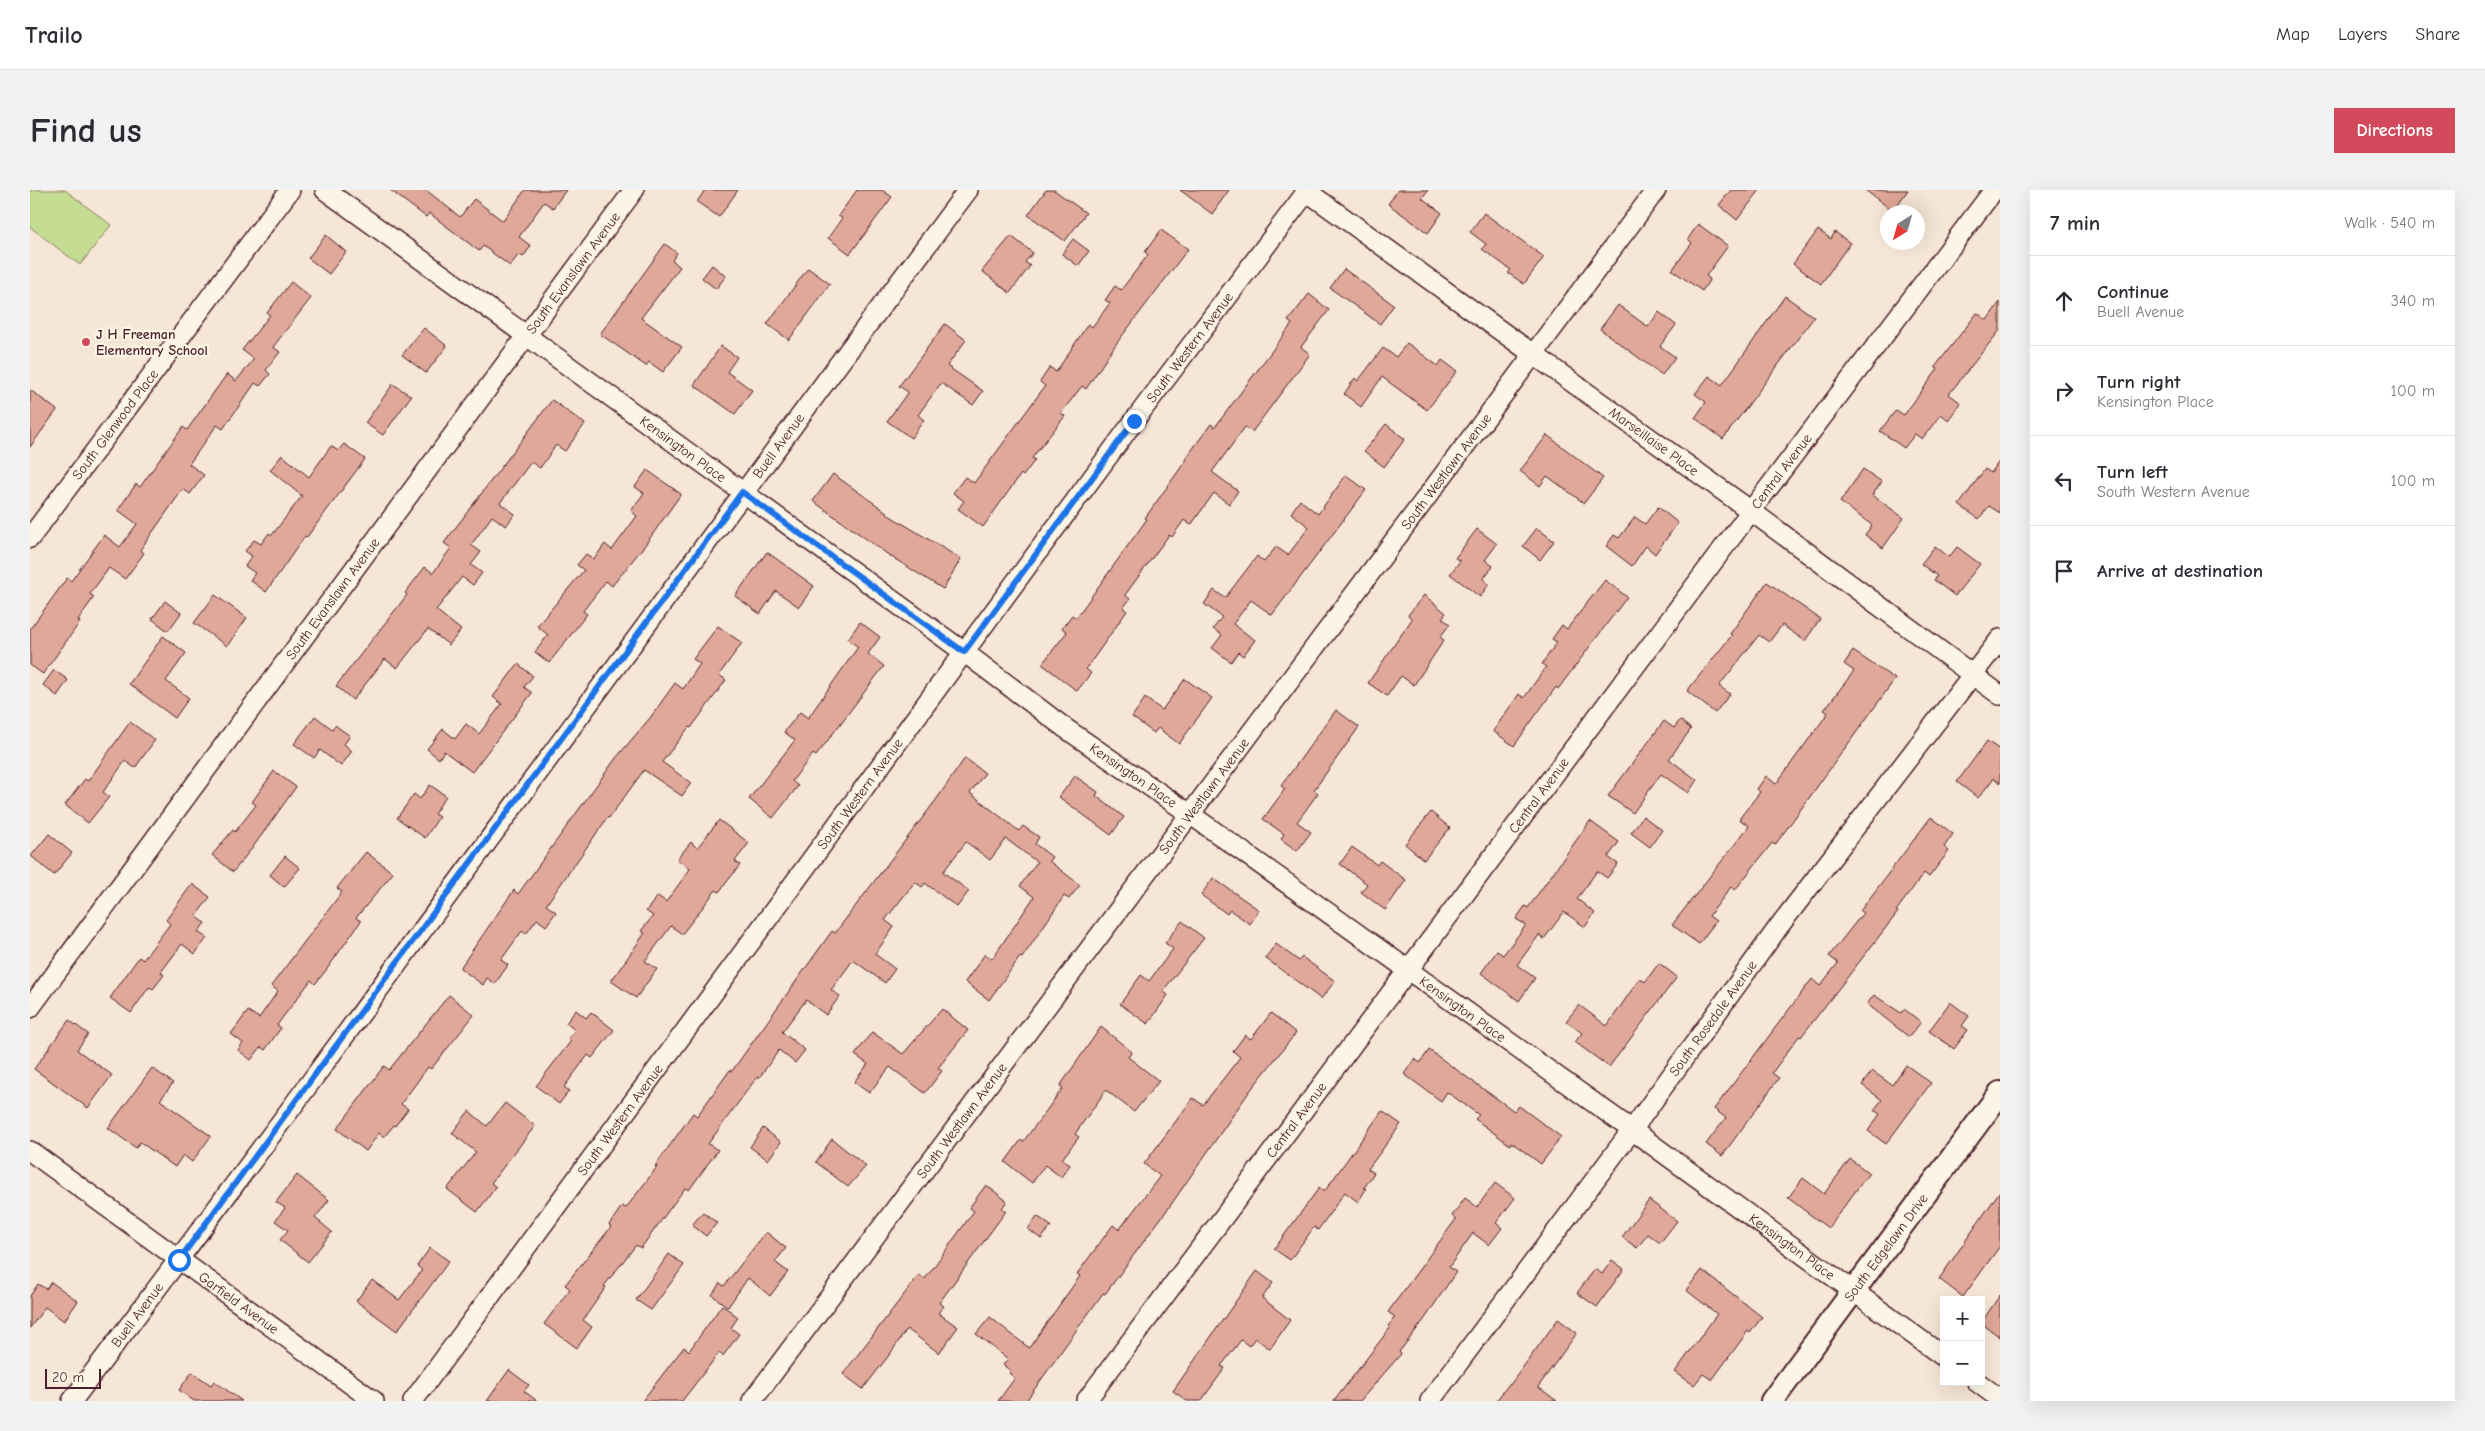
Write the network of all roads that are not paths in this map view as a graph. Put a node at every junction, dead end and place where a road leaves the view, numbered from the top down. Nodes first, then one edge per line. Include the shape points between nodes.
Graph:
1 (290, 190) edge
2 (325, 190) edge
3 (634, 190) edge
4 (968, 190) edge
5 (1307, 190) edge
6 (1656, 190) edge
7 (1994, 190) edge
8 (526, 337) junction
9 (1532, 353) junction
10 (742, 492) junction
11 (1751, 511) junction
12 (30, 538) edge
13 (2000, 639) edge
14 (964, 652) junction
15 (1973, 676) junction
16 (2000, 695) edge
17 (1190, 814) junction
18 (1408, 971) junction
19 (30, 1008) edge
20 (2000, 1094) edge
21 (1632, 1130) junction
22 (30, 1151) edge
23 (179, 1260) junction
24 (1854, 1290) junction
25 (1940, 1354) edge
26 (1982, 1386) edge
27 (2000, 1399) edge
28 (72, 1401) edge
29 (374, 1401) edge
30 (413, 1401) edge
31 (752, 1401) edge
32 (1086, 1401) edge
33 (1430, 1401) edge
34 (1772, 1401) edge

1 - 12 street, South Glenwood Place
2 - 8 street, Kensington Place
3 - 8 street, South Evanslawn Avenue
4 - 10 street, Buell Avenue
5 - 9 street, Marseillaise Place
5 - 14 street, South Western Avenue
6 - 9 street, South Westlawn Avenue
7 - 11 street, Central Avenue
8 - 10 street, Kensington Place
8 - 19 street, South Evanslawn Avenue
9 - 11 street, Marseillaise Place
9 - 17 street, South Westlawn Avenue
10 - 14 street, Kensington Place
10 - 23 street, Buell Avenue
11 - 15 street, Marseillaise Place
11 - 18 street, Central Avenue
13 - 15 street, South Rosedale Avenue
14 - 17 street, Kensington Place via 1065,728
14 - 30 street, South Western Avenue
15 - 16 street, Marseillaise Place
15 - 21 street, South Rosedale Avenue via 1780,925
17 - 18 street, Kensington Place
17 - 31 street, South Westlawn Avenue
18 - 21 street, Kensington Place
18 - 32 street, Central Avenue
20 - 24 street, South Edgelawn Drive
21 - 24 street, Kensington Place
21 - 33 street, South Rosedale Avenue
22 - 23 street, Garfield Avenue
23 - 28 street, Buell Avenue
23 - 29 street, Garfield Avenue
24 - 25 street, Kensington Place
24 - 34 street, South Edgelawn Drive
26 - 27 street

